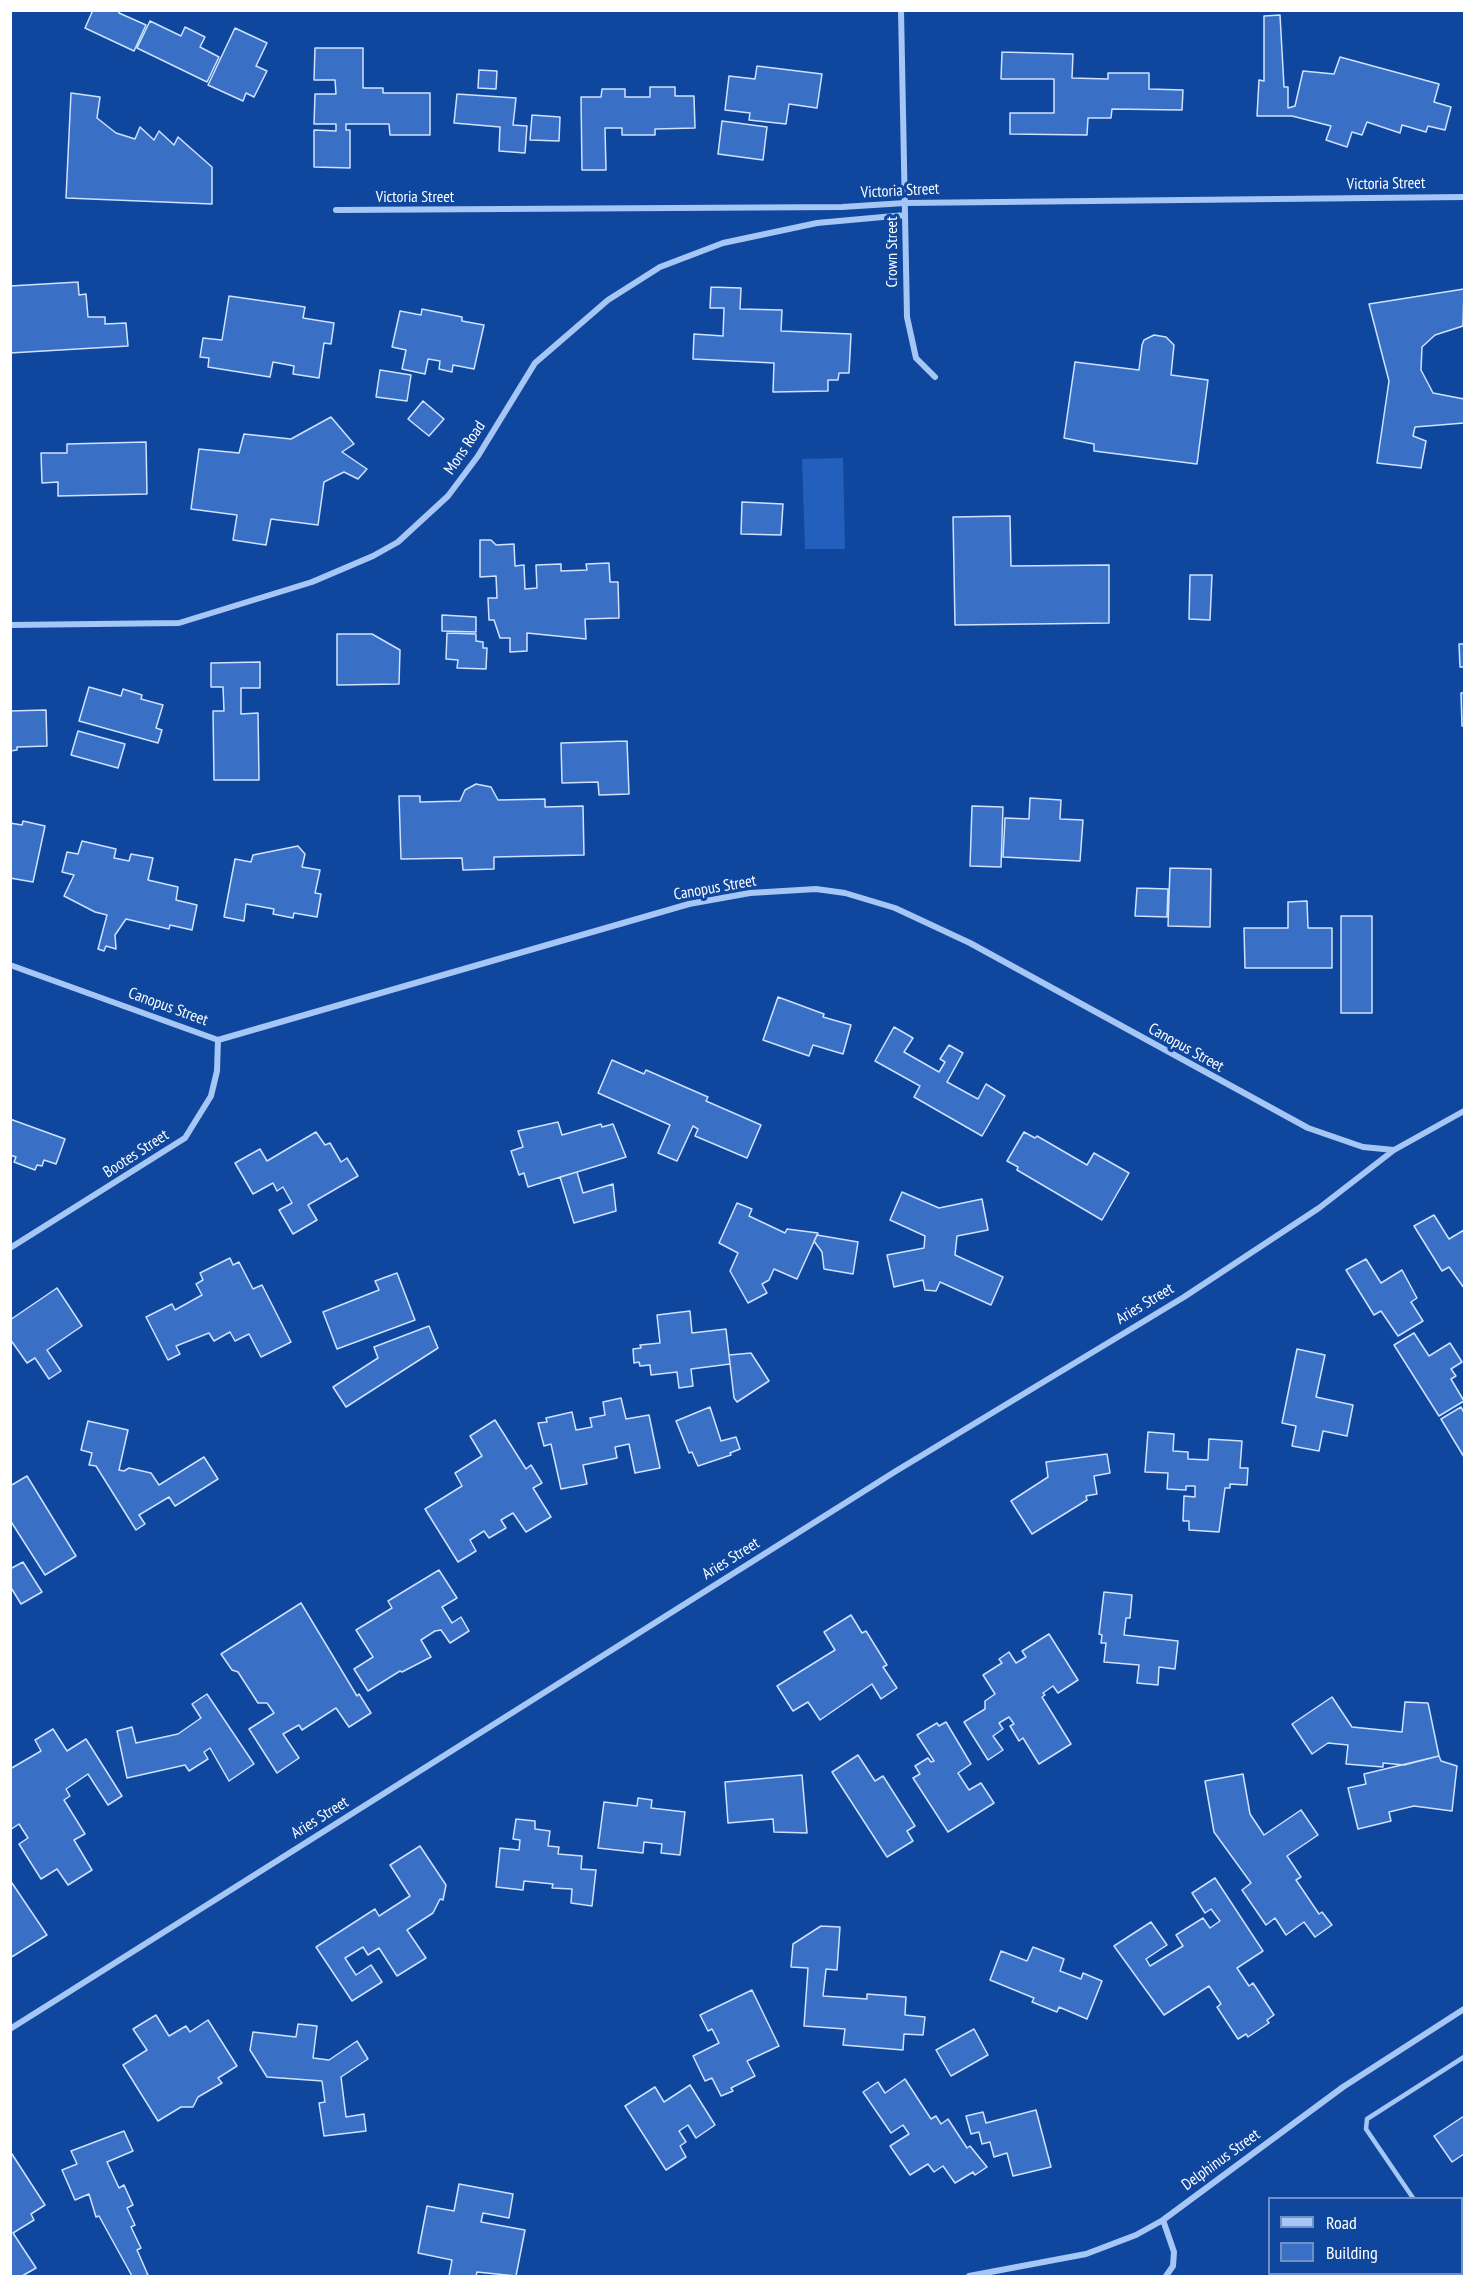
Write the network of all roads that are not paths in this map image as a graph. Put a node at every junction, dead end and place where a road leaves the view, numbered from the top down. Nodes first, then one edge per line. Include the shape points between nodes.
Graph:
1 (901, 10) edge
2 (1464, 196) edge
3 (905, 202) junction
4 (336, 210) dead end
5 (905, 215) junction
6 (935, 376) dead end
7 (10, 626) edge
8 (10, 965) edge
9 (218, 1040) junction
10 (1464, 1111) edge
11 (1394, 1150) junction
12 (10, 1248) edge
13 (1464, 2009) edge
14 (10, 2029) edge
15 (1464, 2056) edge
16 (1412, 2197) edge
17 (1163, 2220) junction
18 (969, 2277) edge
19 (1166, 2277) edge

1 - 3 street, Crown Street
2 - 3 street, Victoria Street
3 - 4 street, Victoria Street via 842,207
3 - 5 street, Crown Street
5 - 6 street, Crown Street via 909,335 916,358
5 - 7 street, Mons Road via 817,223 723,243 660,267 608,300 535,363 478,456 448,496 398,542 373,556 312,582 179,623
8 - 9 street, Canopus Street
9 - 11 street, Canopus Street via 689,904 750,893 816,889 896,908 970,943 1283,1116 1342,1141
9 - 12 street, Bootes Street via 218,1071 211,1096 185,1138
10 - 11 street, Aries Street
11 - 14 street, Aries Street via 1319,1208 1184,1297 896,1471
13 - 17 street, Delphinus Street via 1344,2087
15 - 16 lane via 1366,2119 1366,2128
17 - 18 street, Delphinus Street via 1086,2254
17 - 19 street via 1174,2252 1173,2266

